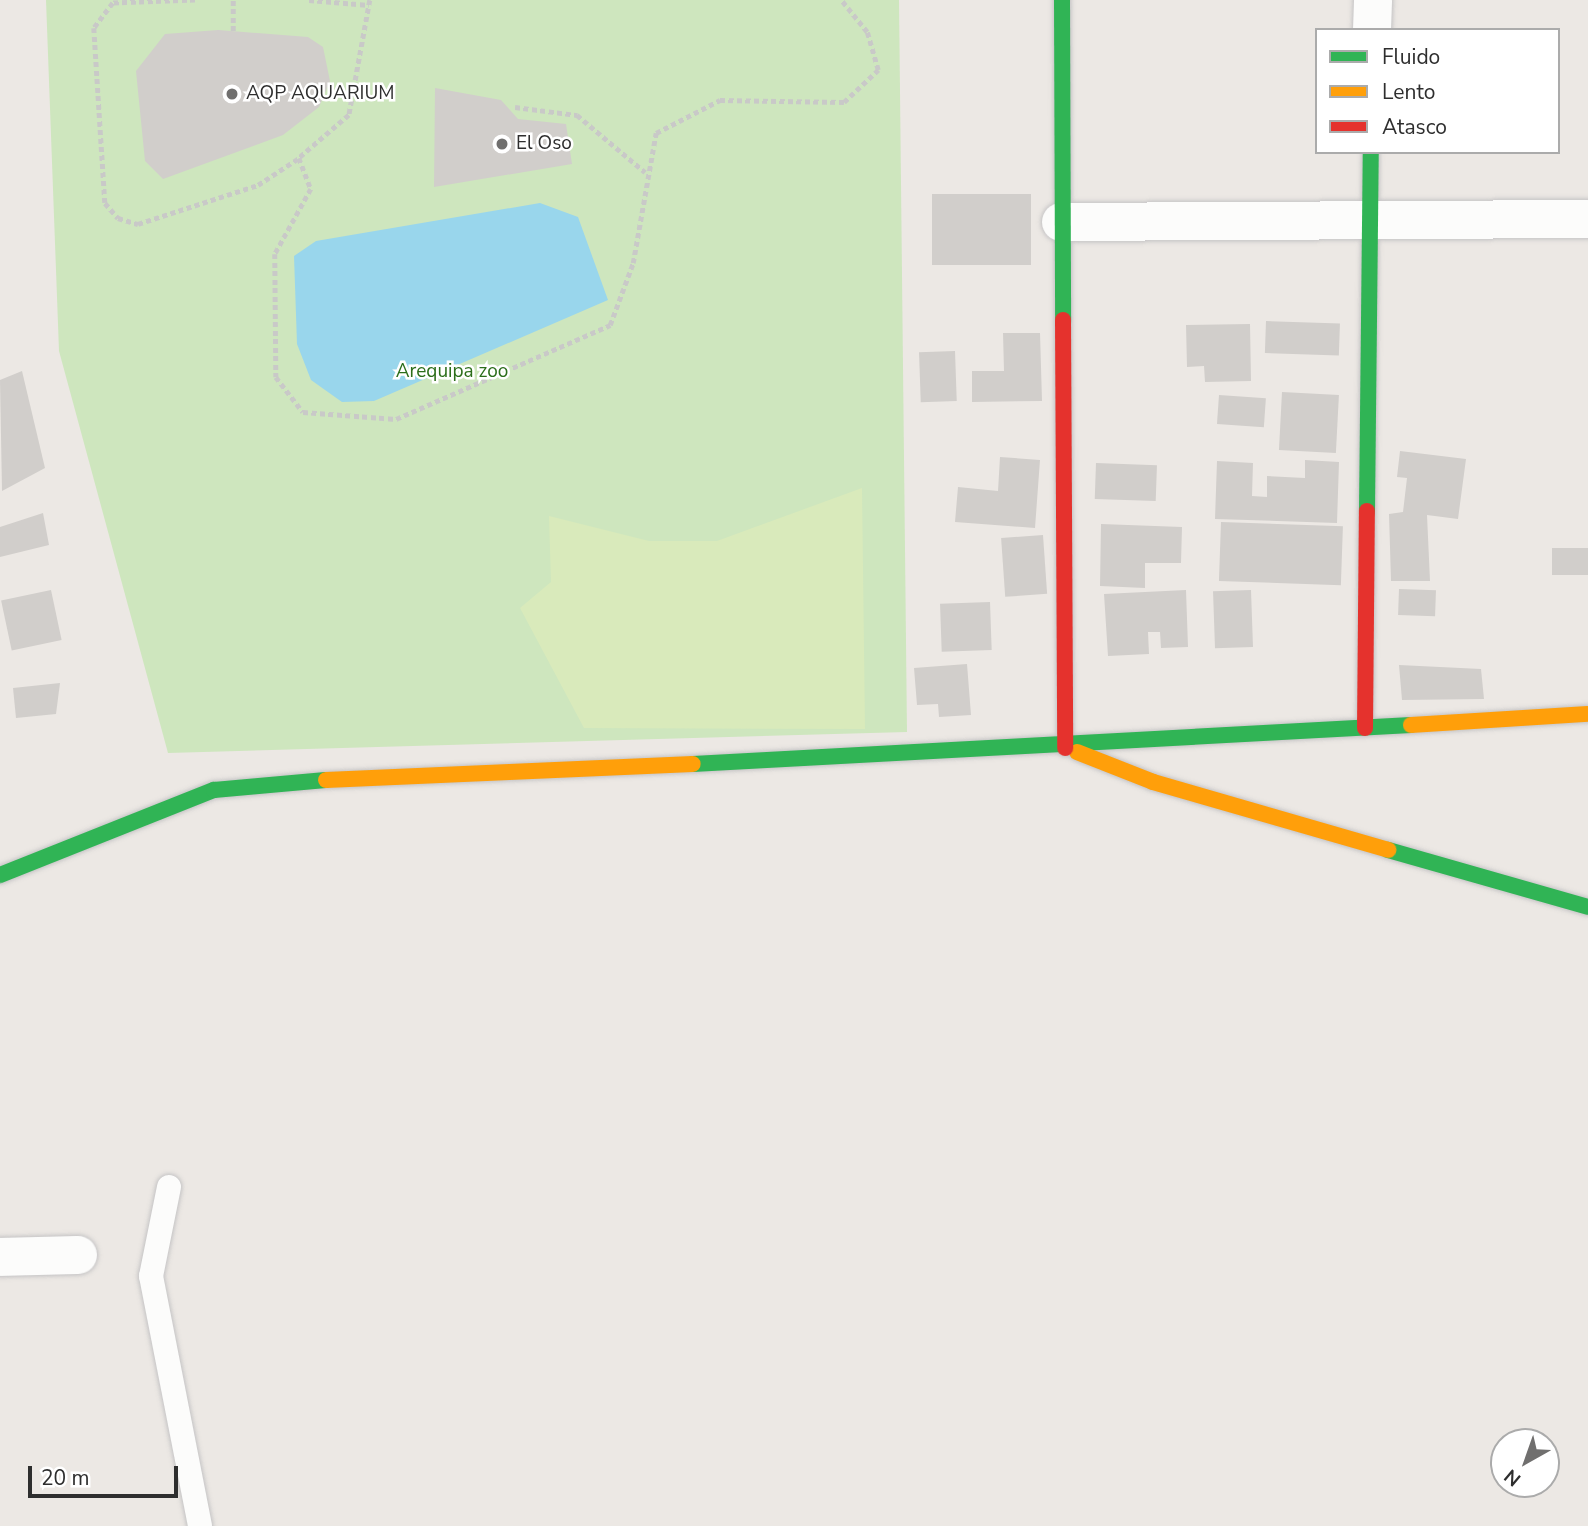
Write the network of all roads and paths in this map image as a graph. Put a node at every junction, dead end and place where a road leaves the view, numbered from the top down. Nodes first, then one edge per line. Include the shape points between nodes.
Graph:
1 (195, 0) edge
2 (233, 0) edge
3 (309, 0) edge
4 (841, 0) edge
5 (1062, 0) edge
6 (1373, 0) edge
7 (370, 2) edge
8 (1372, 28) edge
9 (233, 31) dead end
10 (515, 107) dead end
11 (1371, 154) edge
12 (299, 158) junction
13 (645, 172) junction
14 (1370, 218) junction
15 (1588, 219) edge
16 (1061, 222) junction
17 (1588, 714) edge
18 (1365, 727) junction
19 (1065, 748) junction
20 (0, 875) edge
21 (1588, 907) edge
22 (169, 1187) dead end
23 (78, 1255) dead end
24 (0, 1257) edge
25 (200, 1526) edge

1 - 12 path via 113,3 94,28 105,203 118,218 138,224 258,185
2 - 9 path
3 - 7 path
4 - 13 path via 867,32 878,70 844,102 720,100 656,133
5 - 16 street
6 - 8 street
7 - 12 path via 349,115
10 - 13 path via 577,115
11 - 14 street
12 - 13 path via 311,189 275,254 276,377 303,412 396,419 610,325 633,263
14 - 15 street
14 - 16 street
14 - 18 street
16 - 19 street
17 - 18 street
18 - 19 street
19 - 20 street via 272,782 214,790
19 - 21 street via 1153,782
22 - 25 lane via 151,1276
23 - 24 street

